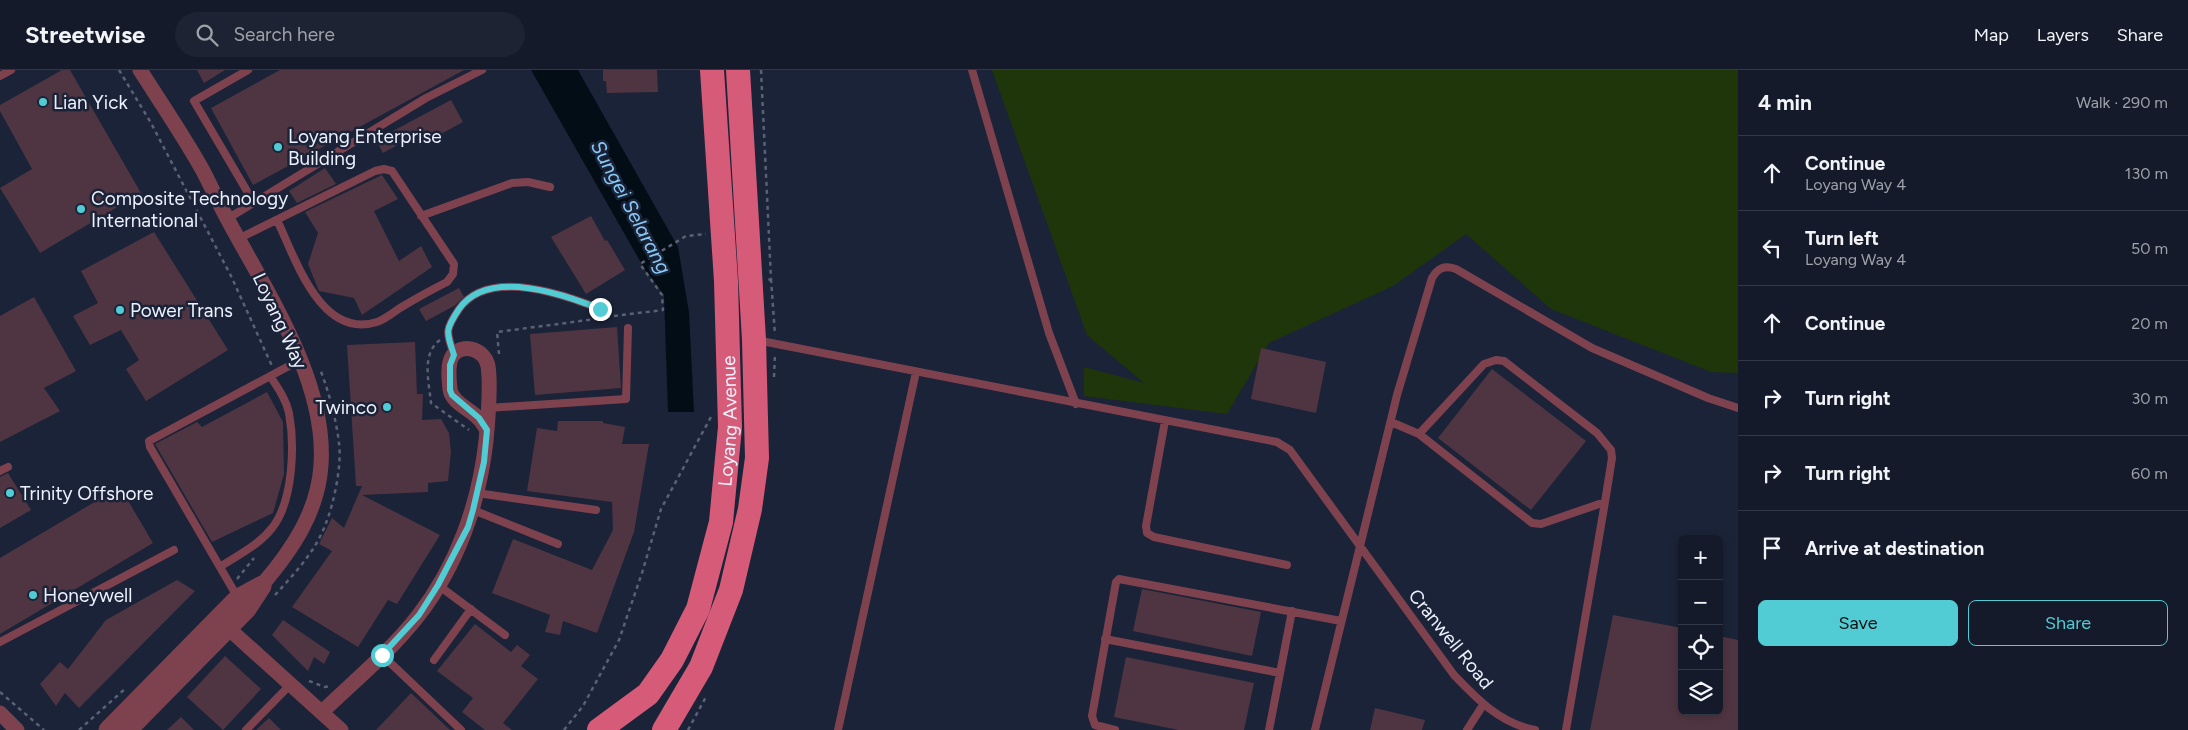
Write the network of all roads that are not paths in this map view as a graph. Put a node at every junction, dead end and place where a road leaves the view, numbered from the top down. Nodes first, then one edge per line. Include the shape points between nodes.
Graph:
1 (11, 70) edge
2 (140, 70) edge
3 (248, 70) edge
4 (482, 70) edge
5 (712, 70) edge
6 (738, 70) edge
7 (972, 70) edge
8 (0, 76) edge
9 (550, 187) dead end
10 (254, 203) junction
11 (421, 216) junction
12 (227, 219) junction
13 (277, 220) junction
14 (238, 240) junction
15 (600, 309) dead end
16 (628, 328) dead end
17 (754, 340) junction
18 (454, 355) junction
19 (300, 360) junction
20 (916, 372) junction
21 (273, 375) junction
22 (1076, 404) junction
23 (488, 408) junction
24 (1738, 408) edge
25 (1164, 421) junction
26 (1391, 422) junction
27 (487, 430) junction
28 (1419, 434) junction
29 (8, 467) dead end
30 (0, 471) edge
31 (476, 494) junction
32 (1605, 502) junction
33 (473, 510) junction
34 (596, 510) dead end
35 (558, 544) dead end
36 (1359, 547) junction
37 (174, 550) dead end
38 (1287, 565) dead end
39 (220, 567) junction
40 (262, 584) junction
41 (438, 585) junction
42 (234, 596) junction
43 (471, 609) junction
44 (1292, 611) junction
45 (1341, 622) junction
46 (209, 628) junction
47 (228, 628) junction
48 (505, 635) dead end
49 (1105, 639) junction
50 (0, 642) edge
51 (382, 655) junction
52 (434, 660) dead end
53 (1280, 673) junction
54 (297, 681) junction
55 (1483, 705) junction
56 (322, 712) junction
57 (0, 713) edge
58 (17, 730) edge
59 (108, 730) edge
60 (128, 730) edge
61 (246, 730) edge
62 (341, 730) edge
63 (460, 730) edge
64 (599, 730) edge
65 (664, 730) edge
66 (838, 730) edge
67 (1115, 730) edge
68 (1269, 730) edge
69 (1315, 730) edge
70 (1467, 730) edge
71 (1535, 730) edge
72 (1566, 730) edge

1 - 8 lane
2 - 12 street, Loyang Way via 202,169
3 - 10 lane via 194,101
4 - 10 lane via 426,98
5 - 64 main road, Loyang Avenue via 726,281 730,427 721,522 698,609 672,660 648,694
6 - 17 main road, Loyang Avenue
7 - 22 lane via 1050,333
9 - 11 lane via 528,182 512,183
10 - 12 lane
11 - 13 lane via 392,171 384,168
11 - 13 lane via 446,249 454,264 453,274 446,282 377,322 360,324 338,319 312,294
12 - 14 street, Loyang Way
13 - 14 lane
14 - 19 street, Loyang Way via 268,291
15 - 18 lane via 572,298 498,287 466,300 451,320 446,333
16 - 23 lane via 626,399
17 - 20 lane, Cranwell Road
17 - 65 main road, Loyang Avenue via 757,458 740,554 704,659
18 - 23 street via 470,349 485,356
18 - 27 street via 450,365 452,395 479,418
19 - 21 lane
19 - 40 street, Loyang Way via 318,412 321,464 317,491 306,523 284,558
20 - 22 lane, Cranwell Road
20 - 66 lane
21 - 39 lane via 289,412 291,468 282,511 274,527 261,541
21 - 39 lane via 149,442
22 - 25 lane, Cranwell Road
23 - 27 street
24 - 26 lane via 1592,348 1449,266 1436,271 1432,278
25 - 36 lane, Cranwell Road via 1277,442 1290,450
25 - 38 lane via 1147,533
26 - 28 lane
26 - 36 lane
27 - 31 street
28 - 32 lane via 1532,523 1540,524
28 - 32 lane via 1484,364 1504,361 1606,443 1612,458
29 - 30 lane
31 - 33 street
31 - 34 lane
32 - 72 lane
33 - 35 lane
33 - 41 street via 468,527
36 - 45 lane
36 - 55 lane, Cranwell Road via 1454,675
37 - 50 lane
39 - 42 lane
40 - 42 street, Loyang Way
40 - 47 street, Loyang Way via 247,609
41 - 43 lane
41 - 51 street via 419,615
42 - 46 street, Loyang Way
42 - 47 street via 227,619
43 - 48 lane
43 - 52 lane
44 - 45 lane
44 - 49 lane via 1120,578 1116,582
44 - 53 lane
45 - 69 lane
46 - 47 street
46 - 59 street, Loyang Way
47 - 54 street
47 - 60 street, Loyang Way
49 - 53 lane
49 - 67 lane via 1092,720 1095,725
51 - 56 street
51 - 63 lane
53 - 68 lane
54 - 56 street
54 - 61 lane
55 - 70 lane
55 - 71 lane, Cranwell Road via 1502,719
56 - 62 street
57 - 58 street

